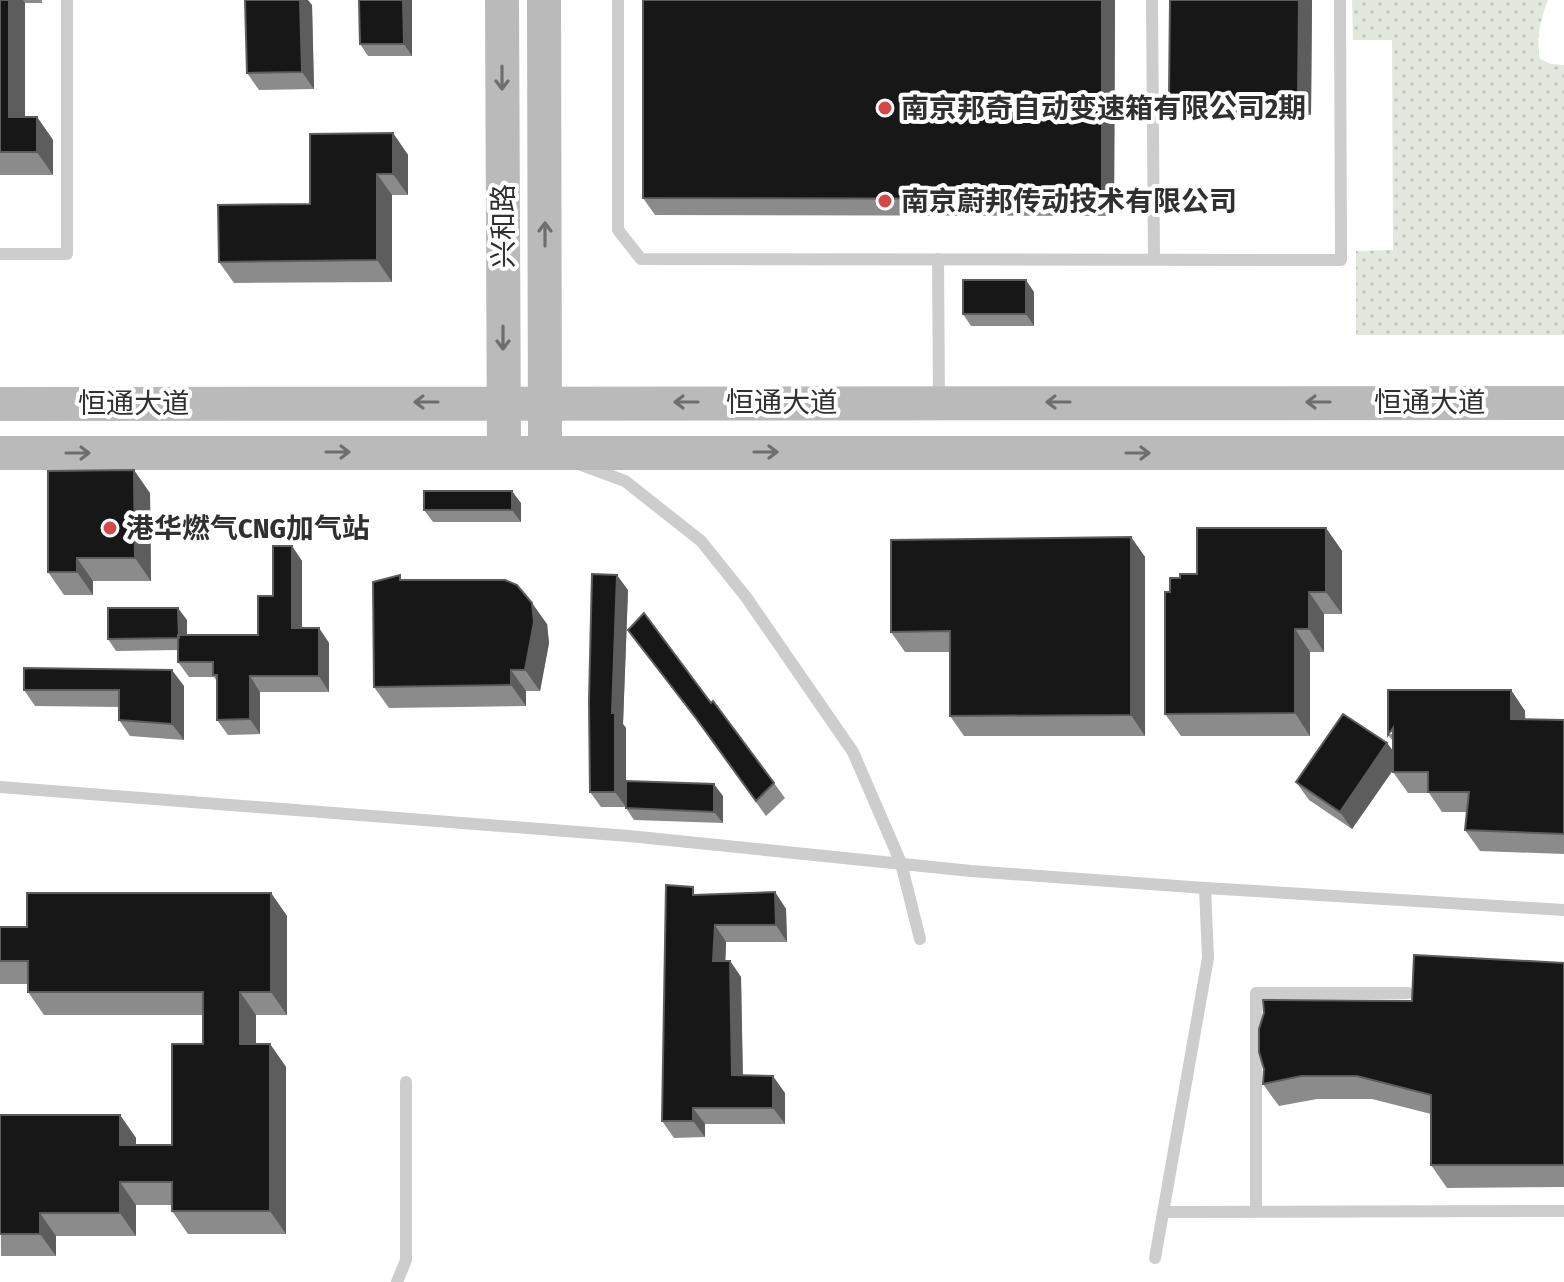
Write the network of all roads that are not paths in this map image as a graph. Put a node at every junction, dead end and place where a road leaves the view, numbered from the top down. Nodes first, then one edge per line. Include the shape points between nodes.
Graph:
1 (67, 0) edge
2 (502, 0) edge
3 (544, 0) edge
4 (618, 0) edge
5 (1152, 0) edge
6 (1340, 0) edge
7 (0, 254) edge
8 (938, 259) junction
9 (1154, 260) junction
10 (504, 402) junction
11 (545, 402) junction
12 (939, 402) junction
13 (1564, 403) edge
14 (0, 404) edge
15 (504, 452) junction
16 (545, 452) junction
17 (0, 453) edge
18 (1564, 453) edge
19 (0, 787) edge
20 (901, 863) junction
21 (1205, 888) junction
22 (1564, 910) edge
23 (920, 939) dead end
24 (1408, 993) dead end
25 (406, 1082) dead end
26 (1564, 1211) edge
27 (1163, 1212) junction
28 (1256, 1212) junction
29 (1155, 1258) dead end
30 (397, 1282) edge

1 - 7 lane via 67,254
2 -> 10 main road, 兴和路
11 -> 3 main road, 兴和路
4 - 8 lane via 618,230 641,259
5 - 9 lane
6 - 9 lane via 1341,260
8 - 9 lane
8 - 12 lane
10 - 11 main road, 恒通大道
10 -> 14 main road, 恒通大道
10 - 15 main road, 兴和路
12 -> 11 main road, 恒通大道
11 - 16 main road, 兴和路
13 -> 12 main road, 恒通大道
15 - 16 main road, 恒通大道
17 -> 15 main road, 恒通大道
16 -> 18 main road, 恒通大道
16 - 20 lane via 625,481 701,541 853,752
19 - 20 lane
20 - 21 lane
20 - 23 lane
21 - 22 lane
21 - 27 lane via 1208,958
24 - 28 lane via 1256,993
25 - 30 lane via 406,1260
26 - 28 lane
27 - 28 lane
27 - 29 lane

